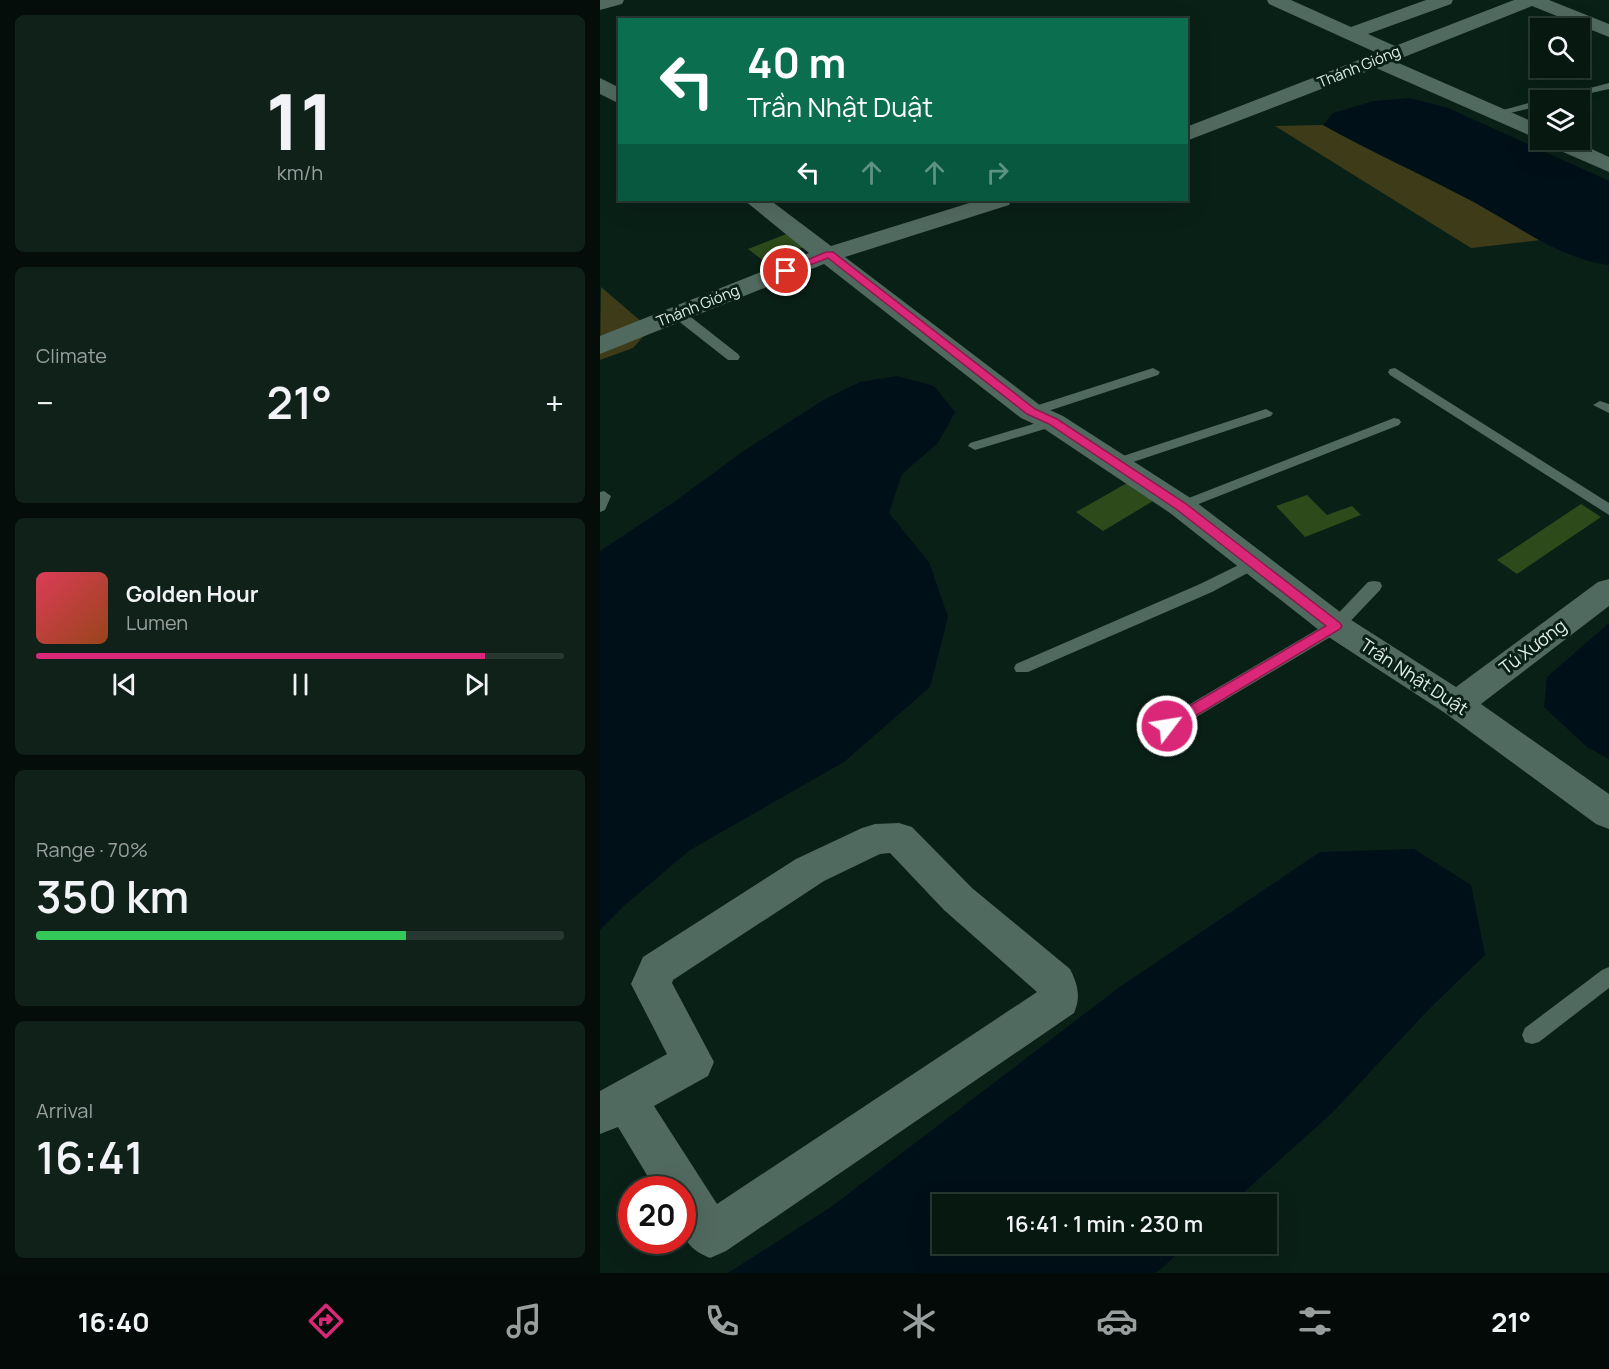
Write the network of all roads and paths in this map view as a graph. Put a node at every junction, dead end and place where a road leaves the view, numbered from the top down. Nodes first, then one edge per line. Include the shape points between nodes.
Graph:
1 (615, 0) edge
2 (1277, 0) edge
3 (1444, 0) edge
4 (1525, 1) edge
5 (600, 4) edge
6 (1609, 31) edge
7 (1353, 33) junction
8 (1384, 57) junction
9 (600, 84) edge
10 (1609, 86) edge
11 (1590, 90) edge
12 (618, 97) edge
13 (1530, 105) edge
14 (1497, 113) junction
15 (1530, 128) edge
16 (1188, 134) edge
17 (1577, 150) edge
18 (1609, 165) edge
19 (757, 201) edge
20 (998, 201) edge
21 (830, 254) junction
22 (677, 313) junction
23 (605, 337) edge
24 (734, 357) dead end
25 (1153, 372) dead end
26 (1395, 372) dead end
27 (1266, 413) dead end
28 (1042, 417) junction
29 (1394, 422) dead end
30 (975, 446) dead end
31 (1116, 463) junction
32 (1181, 506) junction
33 (1609, 510) edge
34 (1253, 563) junction
35 (1374, 586) dead end
36 (1609, 590) edge
37 (1336, 626) junction
38 (1022, 668) dead end
39 (1457, 704) junction
40 (1167, 726) dead end
41 (1609, 814) edge
42 (1609, 976) edge
43 (1532, 1035) dead end
44 (613, 1107) edge
45 (670, 1176) edge
46 (696, 1212) edge

1 - 5 street
2 - 7 street
3 - 7 street
4 - 6 street
4 - 8 street, Thánh Gióng
7 - 8 street
8 - 14 street
8 - 16 street, Thánh Gióng
9 - 12 street
10 - 11 lane
13 - 14 lane
14 - 15 street
17 - 18 street
19 - 21 street, Trần Nhật Duật
20 - 21 street, Thánh Gióng
21 - 22 street, Thánh Gióng
21 - 28 street, Trần Nhật Duật
22 - 23 street, Thánh Gióng
22 - 24 lane
25 - 28 lane
26 - 33 lane
27 - 31 lane
28 - 30 lane
28 - 31 street, Trần Nhật Duật
29 - 32 lane
31 - 32 street, Trần Nhật Duật
32 - 34 street, Trần Nhật Duật
34 - 37 street, Trần Nhật Duật
34 - 38 lane via 1206,588
35 - 37 lane
36 - 39 street, Tú Xương
37 - 39 street, Trần Nhật Duật
37 - 40 lane
39 - 41 street, Trần Nhật Duật
42 - 43 lane
44 - 45 street
44 - 46 street via 693,1062 651,984 657,969 810,870 875,839 899,838 958,899 1056,982 1059,1000 710,1235

